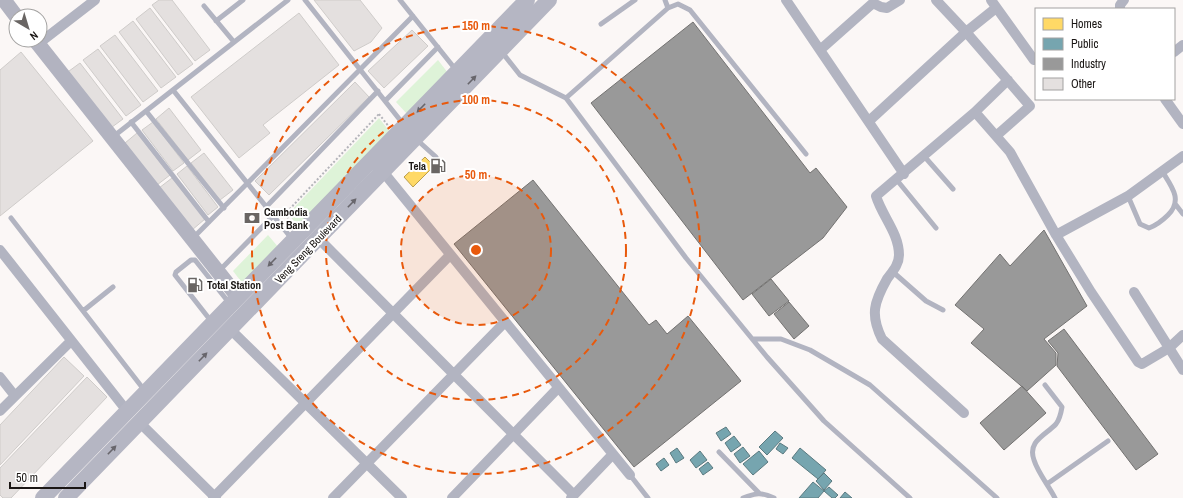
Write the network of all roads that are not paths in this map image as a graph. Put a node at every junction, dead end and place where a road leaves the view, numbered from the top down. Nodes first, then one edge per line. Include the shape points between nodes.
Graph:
1 (95, 0) edge
2 (243, 0) edge
3 (288, 0) edge
4 (305, 0) edge
5 (400, 0) edge
6 (527, 0) edge
7 (549, 0) edge
8 (635, 0) edge
9 (664, 0) edge
10 (786, 0) edge
11 (900, 0) edge
12 (936, 0) edge
13 (993, 4) edge
14 (204, 6) dead end
15 (668, 8) junction
16 (413, 16) junction
17 (216, 21) junction
18 (601, 24) dead end
19 (966, 32) junction
20 (48, 34) edge
21 (488, 39) junction
22 (234, 42) junction
23 (1183, 45) edge
24 (438, 47) junction
25 (42, 48) edge
26 (500, 50) junction
27 (820, 50) junction
28 (1175, 51) edge
29 (1034, 60) dead end
30 (361, 70) junction
31 (457, 72) junction
32 (1008, 80) junction
33 (173, 90) junction
34 (378, 91) junction
35 (566, 98) junction
36 (1166, 100) edge
37 (385, 101) junction
38 (146, 111) junction
39 (975, 112) junction
40 (869, 121) junction
41 (131, 122) junction
42 (1183, 124) edge
43 (399, 129) junction
44 (114, 136) dead end
45 (996, 136) junction
46 (415, 139) junction
47 (806, 154) dead end
48 (924, 156) junction
49 (1183, 156) edge
50 (436, 157) dead end
51 (372, 160) junction
52 (383, 171) junction
53 (1162, 171) junction
54 (900, 177) junction
55 (248, 184) junction
56 (953, 189) dead end
57 (1128, 196) junction
58 (1176, 205) junction
59 (266, 207) junction
60 (224, 208) junction
61 (1183, 214) edge
62 (273, 216) junction
63 (11, 218) dead end
64 (209, 222) junction
65 (936, 228) dead end
66 (1056, 235) junction
67 (195, 236) dead end
68 (318, 238) junction
69 (293, 241) junction
70 (0, 250) edge
71 (450, 255) junction
72 (218, 272) junction
73 (893, 272) junction
74 (113, 286) dead end
75 (1134, 292) dead end
76 (234, 301) junction
77 (943, 310) dead end
78 (83, 311) junction
79 (393, 314) junction
80 (505, 322) junction
81 (213, 323) junction
82 (230, 329) junction
83 (1183, 335) edge
84 (753, 340) junction
85 (72, 341) junction
86 (1169, 348) junction
87 (1183, 370) edge
88 (454, 374) junction
89 (0, 377) edge
90 (1045, 385) dead end
91 (558, 388) junction
92 (146, 392) junction
93 (15, 396) junction
94 (306, 402) junction
95 (0, 411) edge
96 (127, 411) junction
97 (964, 412) dead end
98 (139, 422) junction
99 (514, 434) junction
100 (1108, 441) dead end
101 (719, 452) dead end
102 (613, 454) junction
103 (367, 463) junction
104 (630, 475) joint
105 (1047, 484) junction
106 (759, 493) junction
107 (572, 496) edge
108 (214, 497) edge
109 (43, 498) edge
110 (66, 498) edge
111 (333, 498) edge
112 (402, 498) edge
113 (452, 498) edge
114 (648, 498) edge
115 (743, 498) edge
116 (774, 498) edge
117 (910, 498) edge
118 (997, 498) edge
119 (1055, 498) edge

1 - 20 street
2 - 17 lane
3 - 22 lane
4 - 30 lane
5 - 16 lane
6 - 21 main road, Veng Sreng Boulevard
7 - 26 main road, Veng Sreng Boulevard
8 - 18 lane
9 - 15 lane
10 - 27 street
11 - 27 street via 887,8 873,3
12 - 19 street
13 - 19 street
13 - 29 street
14 - 17 lane
15 - 35 lane
15 - 47 lane via 678,4 690,10
16 - 24 lane
16 - 30 lane
17 - 22 lane
19 - 32 street
19 - 40 street
21 - 26 main road
21 - 31 main road, Veng Sreng Boulevard
22 - 33 lane
23 - 28 street
24 - 31 lane
24 - 37 lane
25 - 72 street
26 - 35 lane via 520,75
46 -> 26 main road, Veng Sreng Boulevard
27 - 40 street
30 - 34 lane
30 - 55 lane
31 -> 43 main road, Veng Sreng Boulevard
32 - 39 street
32 - 45 street via 1030,106
33 - 38 lane
33 - 55 lane
34 - 37 lane
34 - 59 lane
35 - 84 lane via 686,258
36 - 42 street
37 - 43 lane
38 - 41 lane
38 - 60 lane
39 - 45 street
39 - 48 street
40 - 54 street
41 - 44 lane
41 - 64 lane
43 - 51 main road, Veng Sreng Boulevard
45 - 66 street via 1010,152
46 - 50 lane
46 - 52 main road, Veng Sreng Boulevard
48 - 54 street
48 - 56 lane
49 - 53 street
51 - 52 street
51 - 69 main road, Veng Sreng Boulevard
68 -> 52 main road, Veng Sreng Boulevard
52 - 71 street
53 - 57 street
53 - 58 lane via 1174,189
54 - 65 lane
54 - 73 street via 876,196 896,236 899,256
55 - 59 lane
55 - 60 lane
57 - 58 lane via 1140,224 1149,228 1157,225
57 - 66 street
58 - 61 lane
59 - 62 lane
60 - 64 lane
62 - 69 lane
62 - 72 lane
63 - 78 lane
64 - 67 lane
66 - 86 street via 1140,364
68 - 79 street
68 - 82 main road, Veng Sreng Boulevard
69 -> 76 main road, Veng Sreng Boulevard
70 - 85 street
71 - 79 street
71 - 80 street
72 - 76 street
73 - 77 lane via 926,301
73 - 97 street via 876,301 874,313 882,339
74 - 78 lane
75 - 86 street
76 - 81 main road, Veng Sreng Boulevard
76 - 81 lane via 195,260 191,260 176,272 175,275
78 - 92 lane
79 - 88 street
79 - 94 street
80 - 88 street
80 - 91 street
81 - 92 main road, Veng Sreng Boulevard
82 - 94 street
98 -> 82 main road, Veng Sreng Boulevard
83 - 86 street
84 - 117 lane via 824,421
84 - 118 lane via 781,339 810,350 870,385
85 - 93 street
85 - 96 street
86 - 87 street
88 - 99 street
88 - 103 street
89 - 93 street
90 - 105 lane via 1062,407 1056,424 1039,437 1033,448 1034,460
91 - 99 street
91 - 102 street
92 - 96 main road, Veng Sreng Boulevard
93 - 95 street
94 - 103 street
94 - 108 street
96 - 109 main road, Veng Sreng Boulevard
98 - 108 street
110 -> 98 main road, Veng Sreng Boulevard
99 - 107 street
99 - 113 street
100 - 105 lane
101 - 106 lane
102 - 104 street
102 - 107 street
103 - 111 street
103 - 112 street
104 - 114 lane
105 - 119 lane
106 - 115 lane
106 - 116 lane

